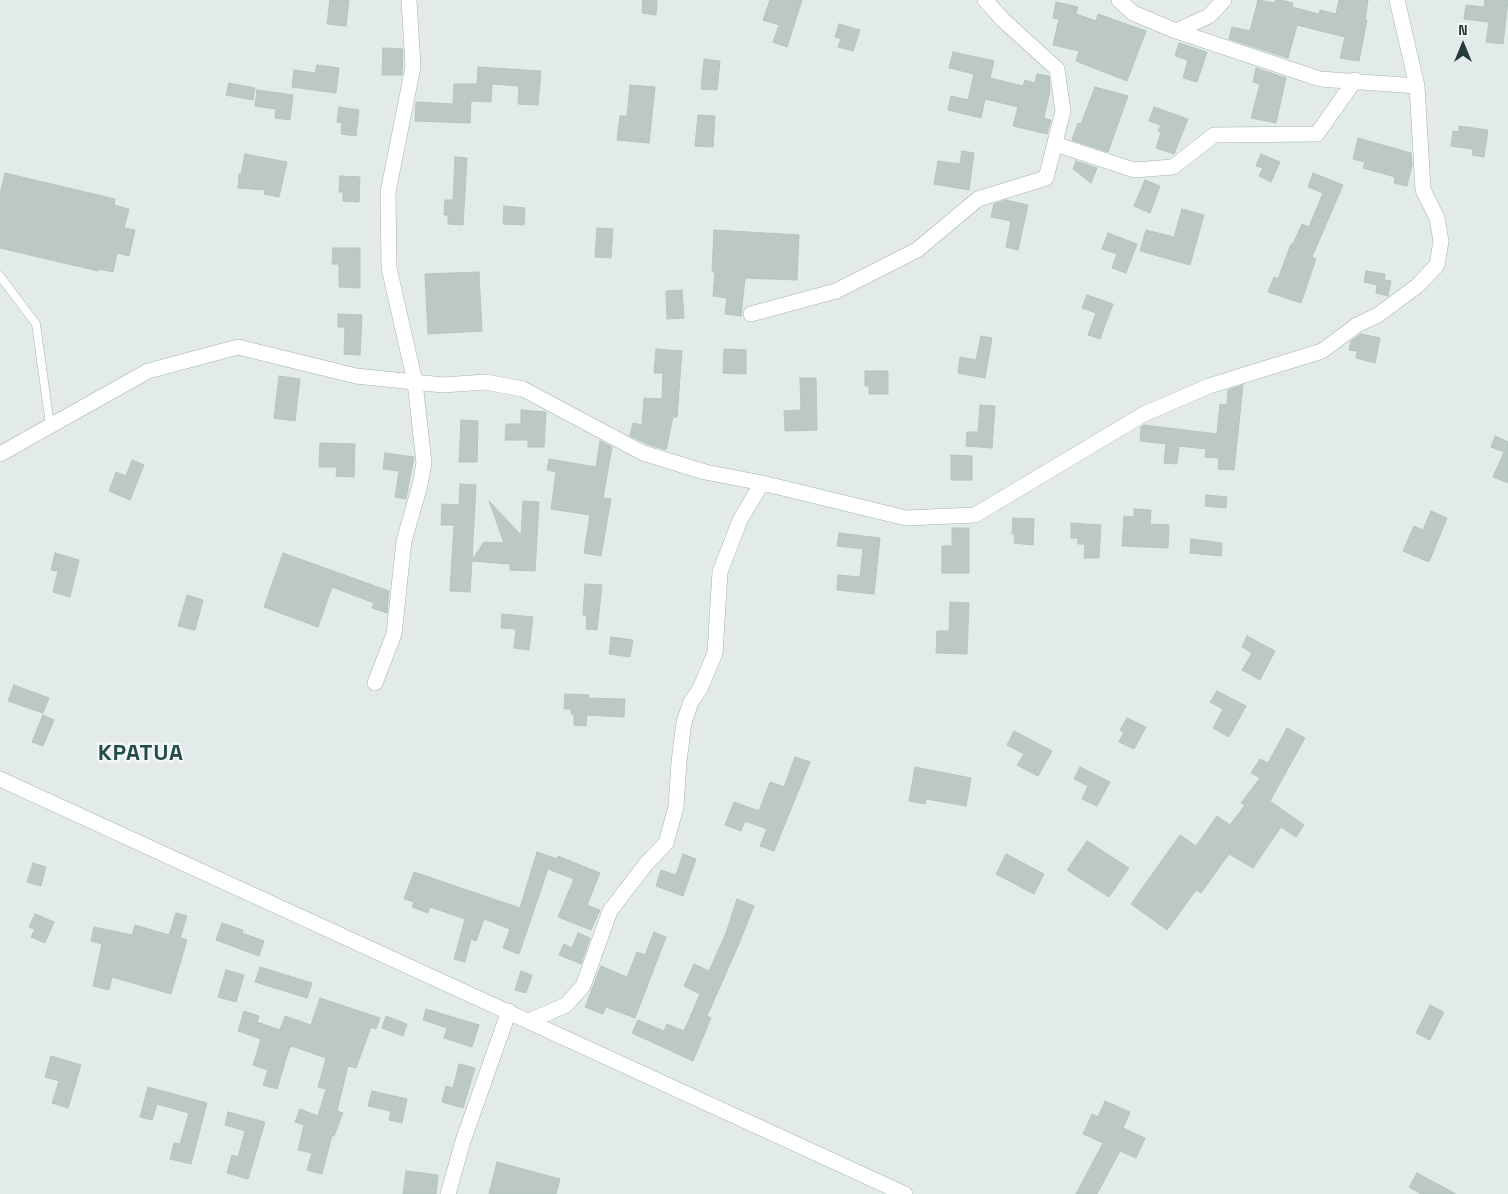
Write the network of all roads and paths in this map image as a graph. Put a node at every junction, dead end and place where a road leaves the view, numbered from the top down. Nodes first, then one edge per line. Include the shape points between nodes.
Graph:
1 (409, 0) edge
2 (985, 0) edge
3 (1119, 0) edge
4 (1224, 0) edge
5 (1397, 0) edge
6 (1176, 31) junction
7 (1355, 80) junction
8 (1417, 86) junction
9 (1055, 144) junction
10 (0, 276) edge
11 (751, 314) dead end
12 (415, 382) junction
13 (50, 425) junction
14 (0, 454) edge
15 (762, 483) junction
16 (375, 683) dead end
17 (0, 779) edge
18 (509, 1011) junction
19 (529, 1021) junction
20 (448, 1194) edge
21 (905, 1194) edge

1 - 12 street via 413,67 388,192 389,268
2 - 9 street via 1057,69 1063,111
3 - 6 street via 1132,13
4 - 6 street via 1209,16
5 - 8 street
6 - 7 street via 1320,79
7 - 8 street
7 - 9 street via 1317,134 1214,135 1172,167 1134,170
8 - 15 street via 1423,190 1437,218 1441,240 1437,265 1417,286 1322,351 1209,386 1144,414 975,515 906,518
9 - 11 street via 1046,178 978,199 917,250 836,291
10 - 13 lane via 36,324
12 - 13 street via 356,376 238,347 148,371
12 - 15 street via 442,385 485,382 523,389 643,453 705,472
12 - 16 street via 422,470 404,541 394,634
13 - 14 street
15 - 19 street via 740,520 720,572 715,652 684,722 676,807 666,843 610,911 582,986 566,1005
17 - 18 street
18 - 19 street
18 - 20 street via 463,1141
19 - 21 street

